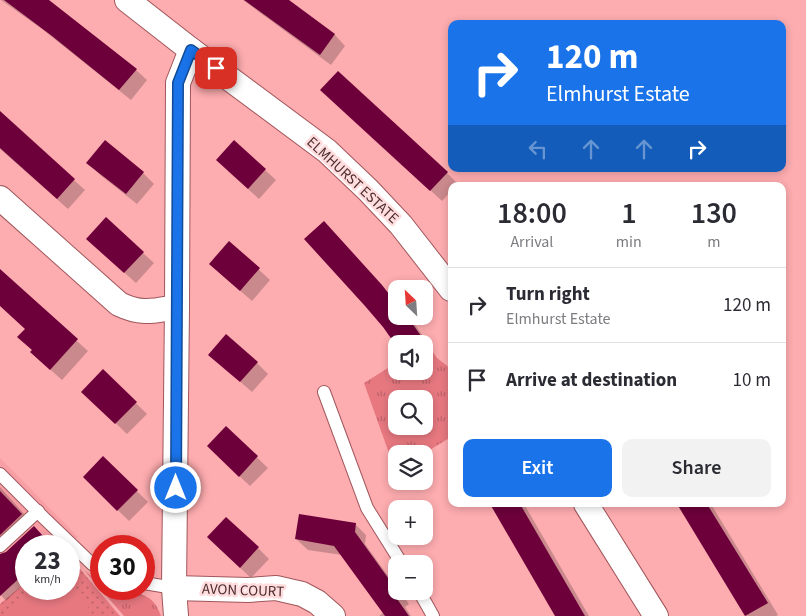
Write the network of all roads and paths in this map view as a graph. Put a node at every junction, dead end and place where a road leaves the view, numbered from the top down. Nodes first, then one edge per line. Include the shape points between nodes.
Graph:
1 (127, 0) edge
2 (191, 50) junction
3 (0, 198) edge
4 (448, 285) edge
5 (177, 308) junction
6 (324, 392) dead end
7 (0, 474) edge
8 (588, 507) edge
9 (38, 511) junction
10 (0, 546) edge
11 (396, 555) edge
12 (90, 562) edge
13 (155, 585) edge
14 (174, 588) junction
15 (424, 600) edge
16 (176, 616) edge
17 (333, 616) edge
18 (433, 616) edge
19 (656, 616) edge

1 - 2 street, ELMHURST ESTATE
2 - 4 street, ELMHURST ESTATE via 327,151 401,225
2 - 5 street via 178,83
3 - 5 street via 119,304 147,312
5 - 14 street
6 - 11 lane via 367,508
7 - 9 lane
8 - 19 street
9 - 10 lane
9 - 12 lane
13 - 14 lane
14 - 16 street
14 - 17 street, AVON COURT via 276,588 302,594
15 - 18 lane

